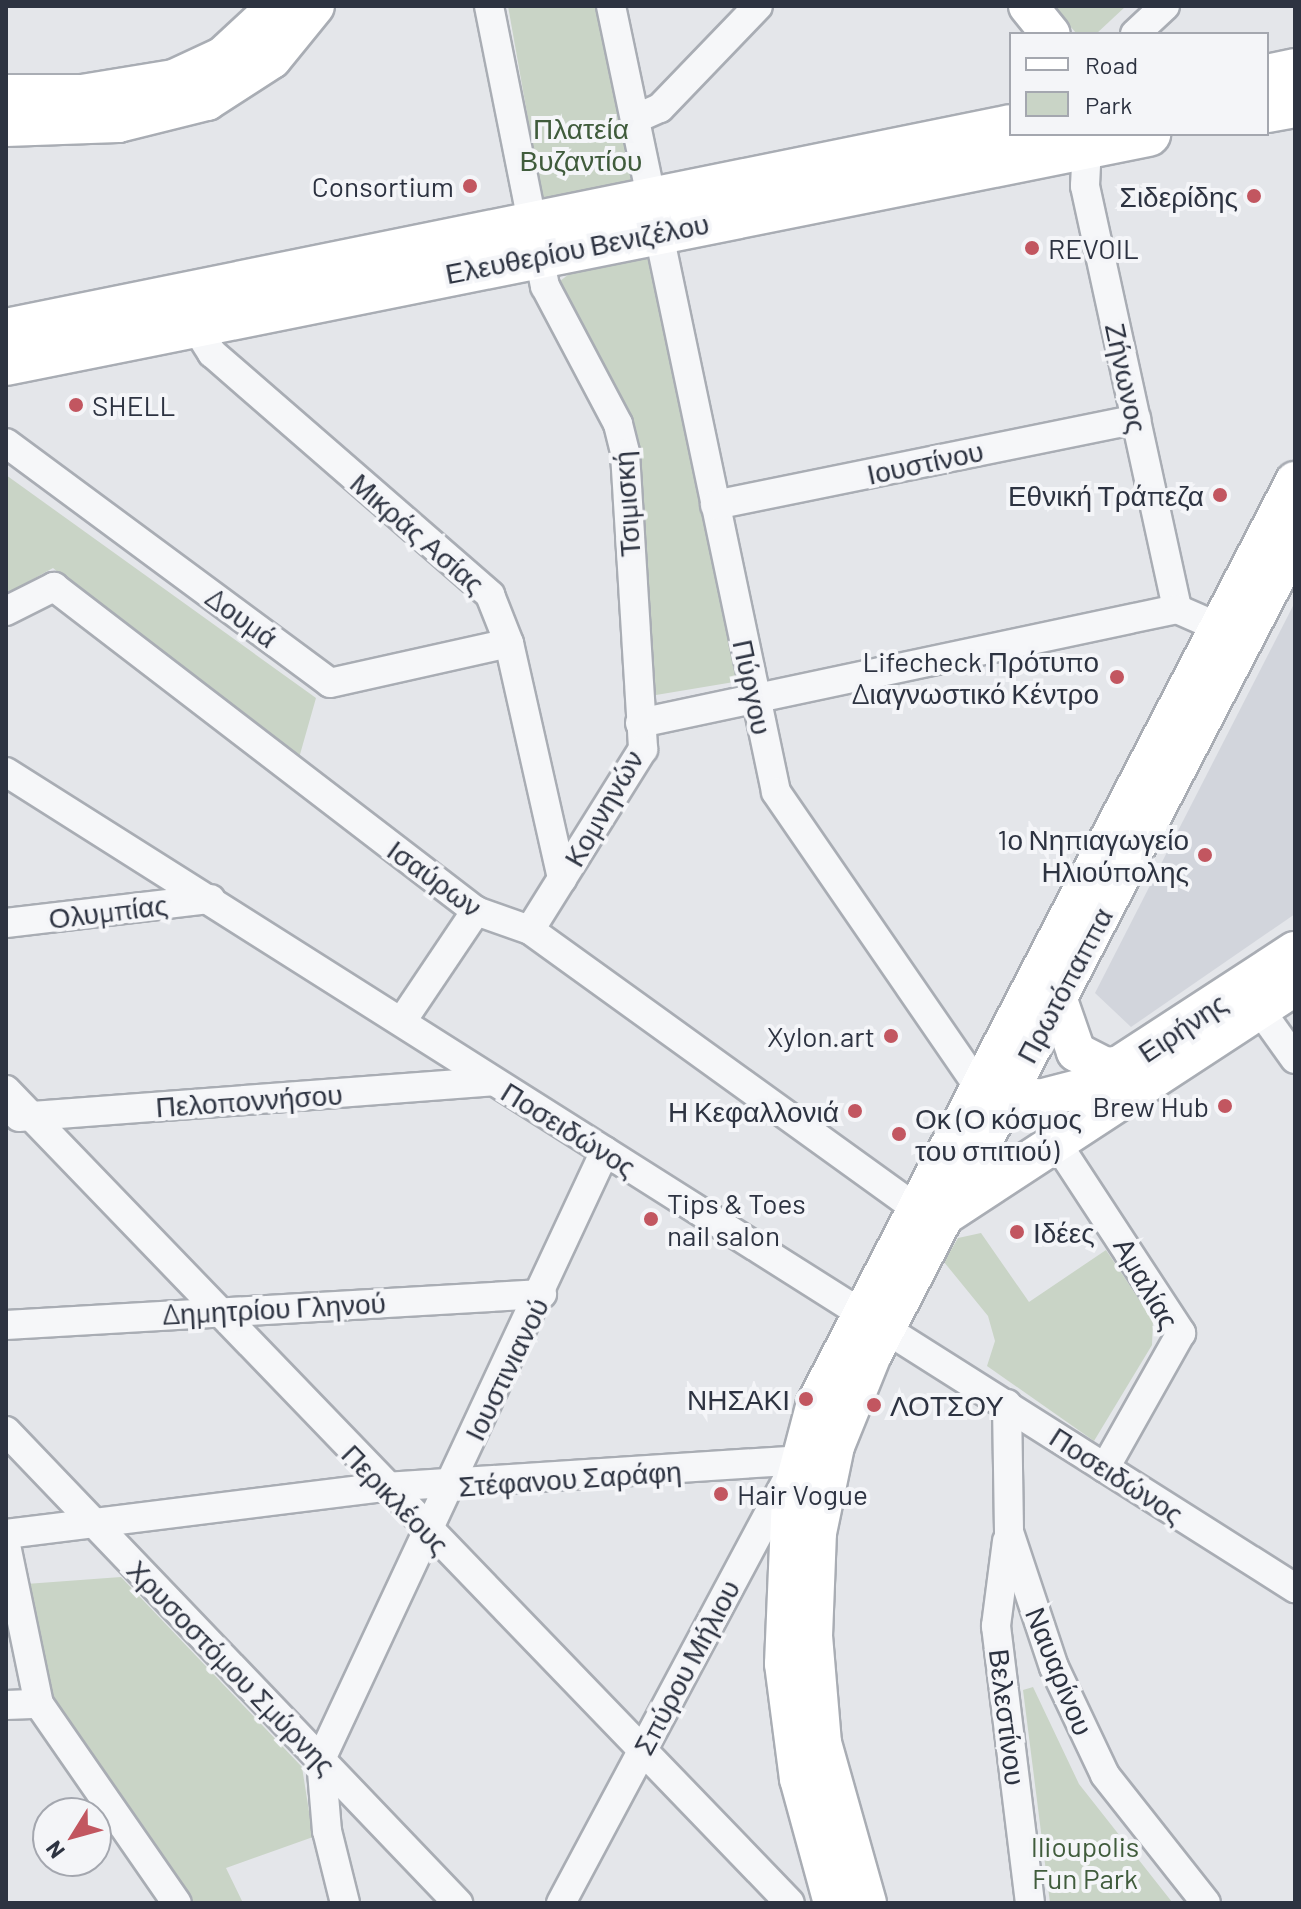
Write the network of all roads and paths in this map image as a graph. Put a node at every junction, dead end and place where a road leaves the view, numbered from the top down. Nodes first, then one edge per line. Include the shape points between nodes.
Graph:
1 (277, 6) edge
2 (315, 6) edge
3 (489, 6) edge
4 (611, 6) edge
5 (758, 6) edge
6 (1028, 6) edge
7 (1165, 6) edge
8 (1049, 32) edge
9 (1137, 32) edge
10 (1295, 71) edge
11 (1269, 77) edge
12 (6, 94) edge
13 (1295, 105) edge
14 (1269, 110) edge
15 (635, 119) junction
16 (6, 127) edge
17 (1009, 128) edge
18 (1118, 136) edge
19 (1087, 138) edge
20 (655, 217) junction
21 (535, 241) junction
22 (185, 311) junction
23 (6, 331) edge
24 (6, 363) edge
25 (1136, 419) junction
26 (6, 443) edge
27 (1295, 481) edge
28 (715, 505) junction
29 (1295, 541) edge
30 (1177, 609) junction
31 (6, 611) edge
32 (1232, 633) junction
33 (509, 643) junction
34 (755, 699) junction
35 (640, 723) junction
36 (6, 772) edge
37 (562, 879) junction
38 (211, 899) junction
39 (476, 911) junction
40 (6, 923) edge
41 (530, 930) junction
42 (1295, 951) edge
43 (1295, 986) edge
44 (1057, 997) junction
45 (1260, 1010) junction
46 (402, 1021) junction
47 (1295, 1059) edge
48 (1124, 1065) junction
49 (493, 1081) junction
50 (6, 1090) edge
51 (993, 1100) junction
52 (19, 1117) edge
53 (1058, 1145) junction
54 (605, 1151) junction
55 (928, 1211) junction
56 (542, 1294) junction
57 (215, 1309) junction
58 (874, 1319) junction
59 (6, 1325) edge
60 (1007, 1404) junction
61 (6, 1431) edge
62 (815, 1460) junction
63 (1105, 1468) junction
64 (385, 1487) junction
65 (449, 1487) junction
66 (92, 1522) junction
67 (1009, 1532) junction
68 (6, 1534) edge
69 (430, 1534) junction
70 (6, 1545) edge
71 (1295, 1588) edge
72 (39, 1704) junction
73 (6, 1705) edge
74 (640, 1754) junction
75 (321, 1759) junction
76 (828, 1888) edge
77 (177, 1903) edge
78 (345, 1903) edge
79 (458, 1903) edge
80 (561, 1903) edge
81 (790, 1903) edge
82 (867, 1903) edge
83 (1030, 1903) edge
84 (1206, 1903) edge

1 - 12 street via 223,56 174,79 91,93
2 - 16 street via 272,59 207,101 118,123
3 - 21 street, Τσιμισκή
4 - 15 street, Πύργου
5 - 15 street via 660,108
6 - 8 street
7 - 9 street
10 - 11 main road
13 - 14 main road
15 - 20 street, Πύργου
17 - 20 main road, Ελευθερίου Βενιζέλου
18 - 19 main road, Ελευθερίου Βενιζέλου
19 - 20 main road, Ελευθερίου Βενιζέλου
19 - 25 street, Ζήνωνος via 1085,186
20 - 21 main road, Ελευθερίου Βενιζέλου
20 - 28 street, Πύργου
21 - 22 main road, Ελευθερίου Βενιζέλου
21 - 35 street, Τσιμισκή via 545,286 618,424 625,453
22 - 23 main road, Ελευθερίου Βενιζέλου
22 - 24 main road, Ελευθερίου Βενιζέλου
22 - 33 street, Μικράς Ασίας via 212,353 490,595
25 - 28 street, Ιουστίνου
25 - 30 street, Ζήνωνος
26 - 33 street, Δουμά via 330,683
27 - 32 street, Πρωτόπαππα
28 - 34 street, Πύργου
29 - 32 street, Πρωτόπαππα
30 - 32 street
30 - 34 street, Κομνηνών
31 - 39 street, Ισαύρων via 54,587
32 - 44 street, Πρωτόπαππα
32 - 51 street, Πρωτόπαππα
33 - 37 street, Μικράς Ασίας
34 - 35 street, Κομνηνών
34 - 51 street, Πύργου via 782,802
35 - 37 street, Κομνηνών via 643,749
36 - 38 street, Ποσειδώνος
37 - 41 street, Κομνηνών
38 - 40 street, Ολυμπίας
38 - 46 street, Ποσειδώνος
39 - 41 street, Ισαύρων
39 - 46 street
41 - 55 street, Ισαύρων
42 - 48 street, Ειρήνης
43 - 45 street, Ειρήνης
44 - 48 street via 1076,1052 1090,1063
44 - 51 street, Πρωτόπαππα
45 - 47 street
45 - 53 street, Ειρήνης
46 - 49 street, Ποσειδώνος
48 - 51 street, Ειρήνης via 1059,1097
49 - 52 street, Πελοποννήσου
49 - 54 street, Ποσειδώνος
50 - 52 street, Περικλέους
51 - 53 street
51 - 55 street
52 - 57 street, Περικλέους
53 - 55 street, Ειρήνης
53 - 63 street, Αμαλίας via 1181,1333
54 - 56 street, Ιουστινιανού
54 - 58 street, Ποσειδώνος
55 - 58 street
56 - 57 street, Δημητρίου Γληνού
56 - 65 street, Ιουστινιανού
57 - 59 street, Δημητρίου Γληνού
57 - 64 street, Περικλέους
58 - 60 street, Ποσειδώνος
58 - 62 street via 816,1403
60 - 63 street, Ποσειδώνος
60 - 67 street, Ναυαρίνου
61 - 66 street, Χρυσοστόμου Σμύρνης
62 - 65 street, Στέφανου Σαράφη
62 - 74 street, Σπύρου Μήλιου
62 - 76 street via 785,1550 784,1664
62 - 82 street via 812,1580 822,1743
63 - 71 street, Ποσειδώνος
64 - 65 street, Στέφανου Σαράφη
64 - 66 street, Στέφανου Σαράφη
64 - 69 street, Περικλέους
65 - 69 street, Ιουστινιανού
66 - 68 street, Στέφανου Σαράφη
66 - 75 street, Χρυσοστόμου Σμύρνης
67 - 83 street, Βελεστίνου via 996,1626
67 - 84 street, Ναυαρίνου via 1054,1667 1105,1775
69 - 74 street, Περικλέους
69 - 75 street, Ιουστινιανού
70 - 72 street
72 - 73 street
72 - 77 street
74 - 80 street, Σπύρου Μήλιου
74 - 81 street, Περικλέους
75 - 78 street via 327,1831
75 - 79 street, Χρυσοστόμου Σμύρνης
76 - 81 street

